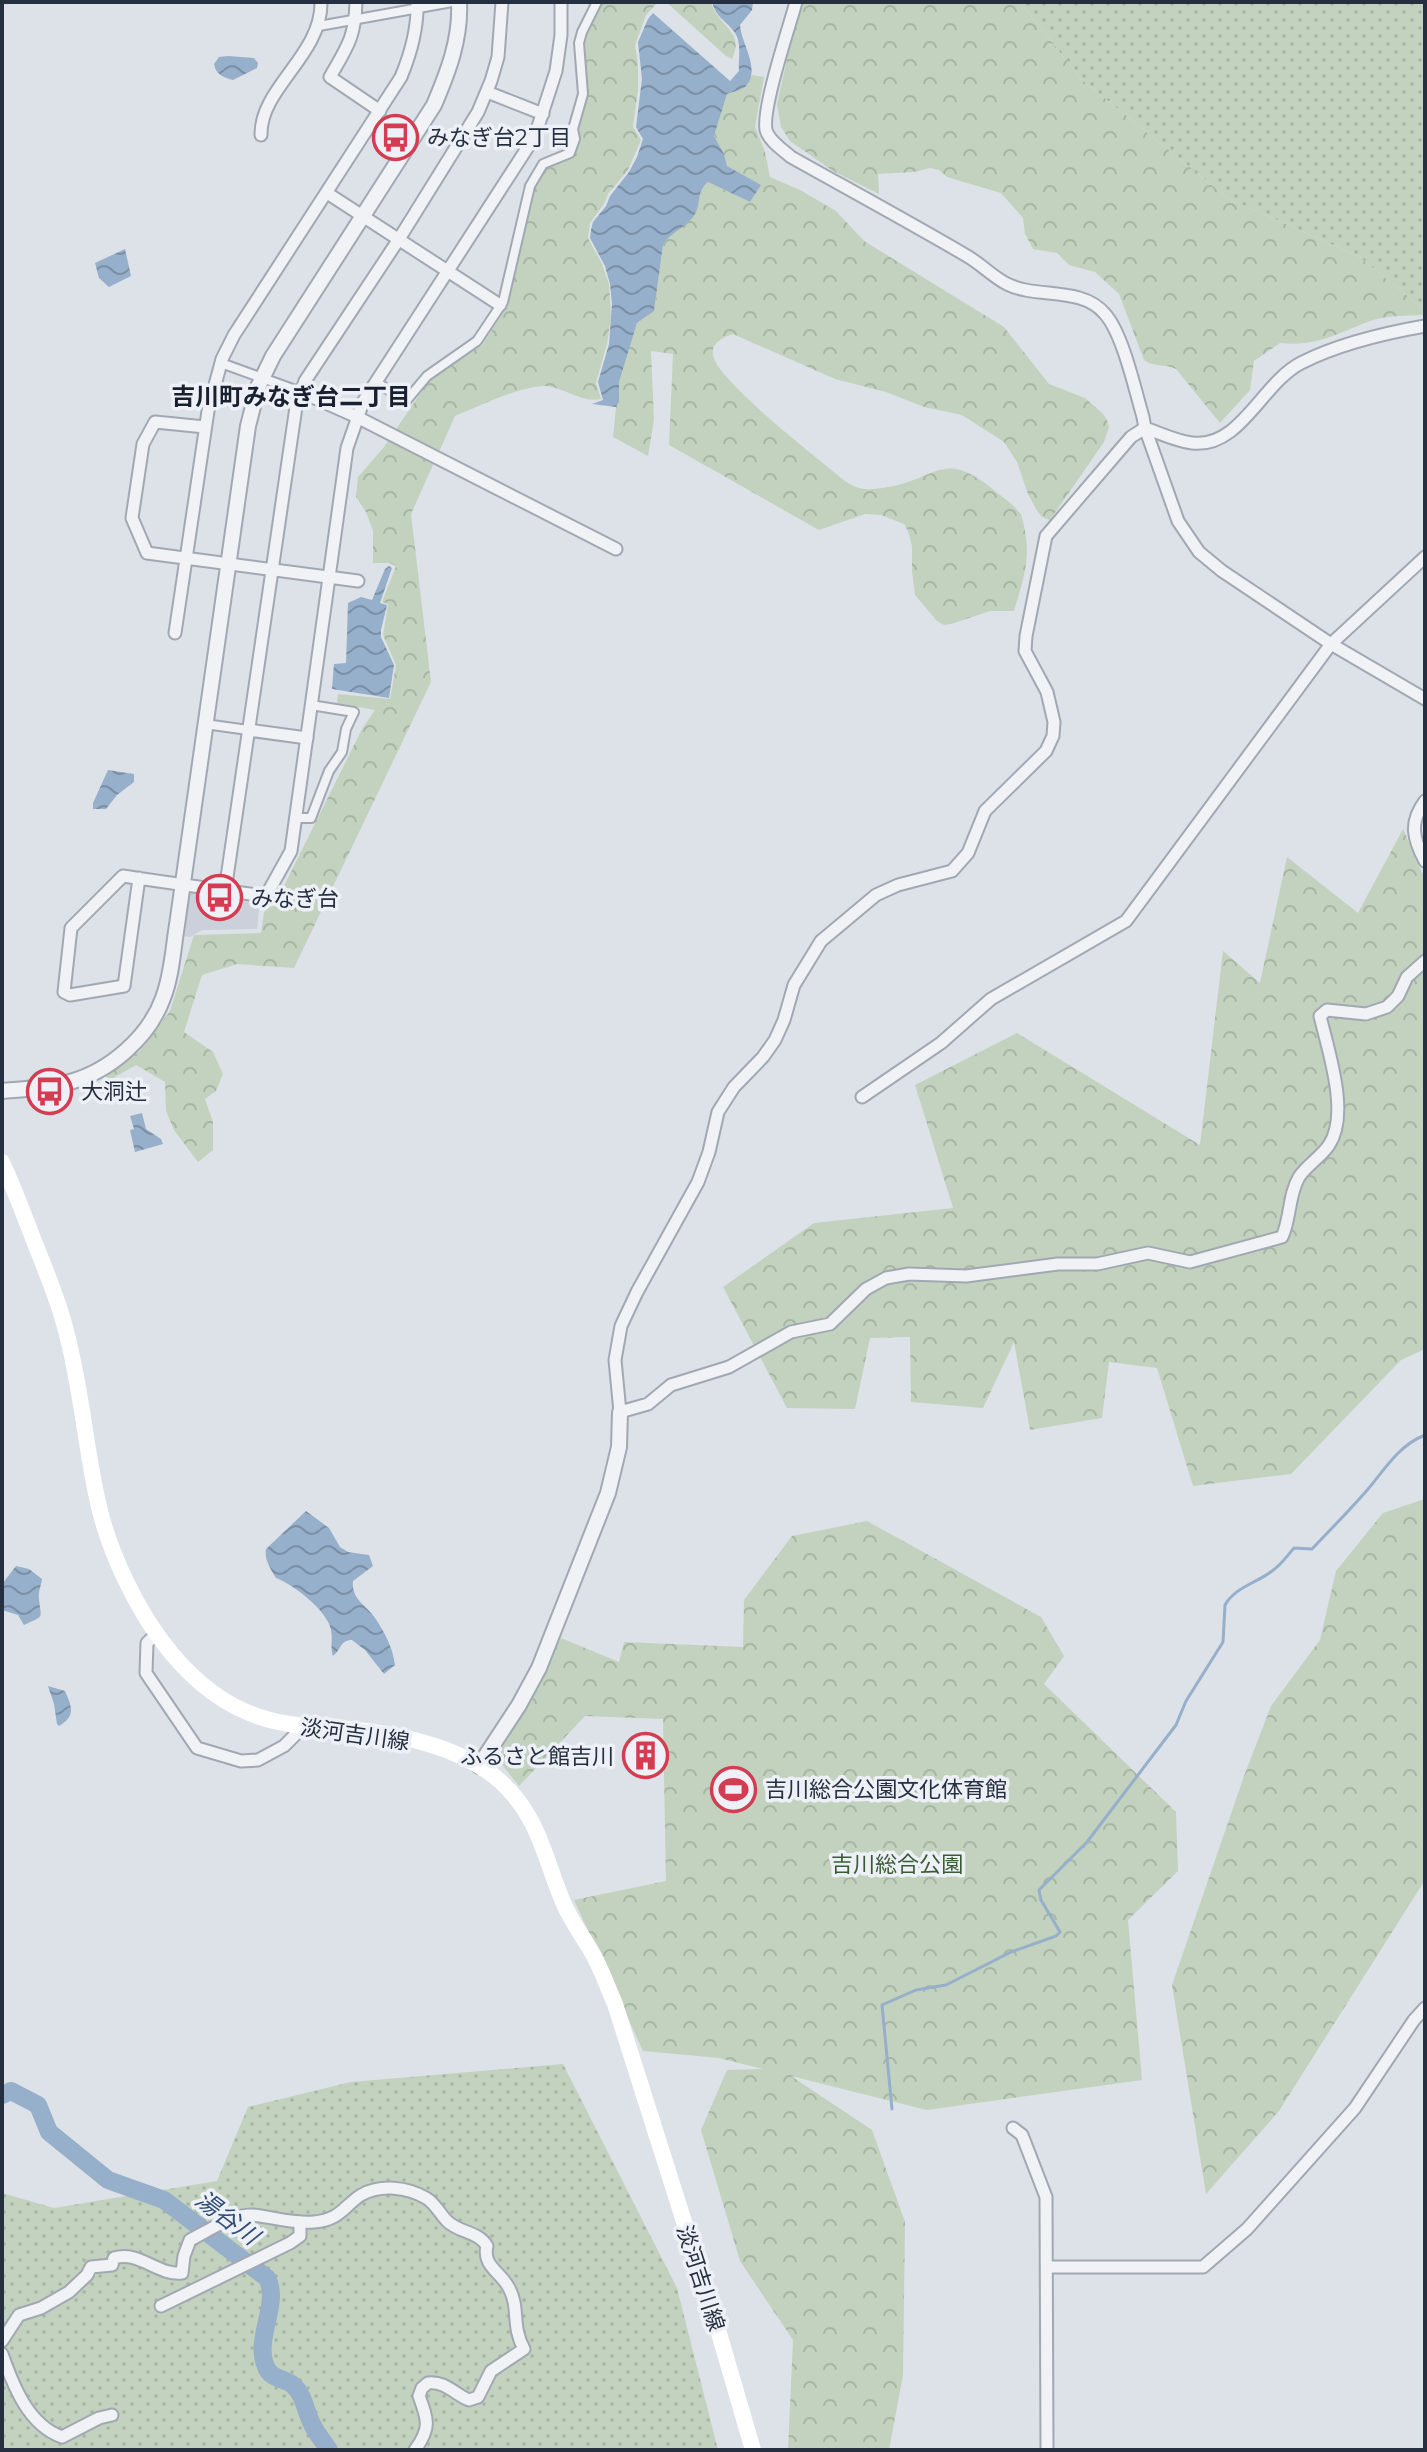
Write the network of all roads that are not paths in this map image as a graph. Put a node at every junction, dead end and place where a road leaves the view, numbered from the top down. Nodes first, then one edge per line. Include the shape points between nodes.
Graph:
1 (321, 2) edge
2 (356, 2) edge
3 (452, 2) edge
4 (459, 2) edge
5 (502, 2) edge
6 (561, 2) edge
7 (597, 2) edge
8 (796, 2) edge
9 (417, 5) edge
10 (355, 20) junction
11 (319, 26) junction
12 (487, 92) junction
13 (380, 111) junction
14 (543, 114) junction
15 (261, 135) dead end
16 (327, 193) junction
17 (363, 216) junction
18 (399, 239) junction
19 (450, 272) junction
20 (500, 305) junction
21 (1425, 326) edge
22 (221, 363) junction
23 (262, 379) junction
24 (376, 382) junction
25 (301, 392) junction
26 (357, 417) junction
27 (205, 427) junction
28 (1145, 428) junction
29 (616, 549) dead end
30 (1425, 557) edge
31 (186, 558) junction
32 (228, 563) junction
33 (272, 569) junction
34 (329, 578) junction
35 (358, 581) dead end
36 (175, 633) dead end
37 (1331, 644) junction
38 (1425, 699) edge
39 (311, 705) junction
40 (205, 724) junction
41 (248, 730) junction
42 (307, 738) junction
43 (1425, 801) edge
44 (295, 818) junction
45 (1425, 861) edge
46 (139, 878) junction
47 (182, 885) junction
48 (225, 891) junction
49 (1425, 961) edge
50 (2, 1091) edge
51 (862, 1097) dead end
52 (2, 1162) edge
53 (620, 1412) junction
54 (156, 1634) junction
55 (300, 1726) junction
56 (479, 1766) junction
57 (1425, 2008) edge
58 (1013, 2128) dead end
59 (300, 2222) junction
60 (1047, 2267) junction
61 (161, 2306) dead end
62 (2, 2341) edge
63 (2, 2354) edge
64 (112, 2415) dead end
65 (415, 2450) edge
66 (753, 2450) edge
67 (1047, 2450) edge

1 - 11 street
2 - 10 street
3 - 9 street
4 - 17 street via 456,45 434,105
5 - 12 street via 498,57
6 - 14 street via 556,71
7 - 20 street via 579,43 583,94 575,139 570,153 543,164 530,186
8 - 28 street via 768,105 766,131 774,142 1007,284 1087,301 1105,313
9 - 10 street
9 - 13 street via 410,55
10 - 11 street
10 - 13 street via 352,40 330,77
11 - 15 street via 268,106
12 - 14 street
12 - 18 street
13 - 16 street
14 - 19 street via 535,136
16 - 17 street
16 - 22 street
17 - 18 street
17 - 23 street
18 - 19 street
18 - 25 street
19 - 20 street
19 - 24 street
20 - 24 street via 477,341 427,376 406,401
21 - 28 street via 1378,335 1301,363 1213,443 1190,443
22 - 23 street
22 - 27 street
23 - 25 street
23 - 32 street via 248,426
24 - 26 street
25 - 26 street
25 - 33 street
26 - 29 street
26 - 34 street via 347,448
27 - 31 street
27 - 31 street via 155,422 143,444 132,518 147,553
28 - 37 street via 1178,521 1199,552
28 - 53 street via 1131,437 1046,536 1025,651 1047,692 1054,722 1046,751 985,811 968,853 952,871 876,895 821,941 794,985 775,1040 718,1112 698,1182 625,1318 615,1360
30 - 37 street
31 - 32 street
31 - 36 street
32 - 33 street
32 - 40 street
33 - 34 street
33 - 41 street
34 - 35 street
34 - 39 street
37 - 38 street
37 - 51 street via 1126,921 991,999 941,1043
39 - 42 street
39 - 44 street via 354,712 311,818
40 - 41 street
40 - 47 street
41 - 42 street
41 - 48 street
42 - 44 street
43 - 45 street via 1416,813 1415,839
44 - 48 street via 291,851 266,896
46 - 46 street via 123,876 71,928 64,992 124,986
46 - 47 street
47 - 48 street
47 - 50 street via 163,998 138,1040 84,1078
49 - 53 street via 1387,1007 1366,1014 1327,1010 1320,1016 1338,1116 1331,1143 1299,1177 1282,1237 1190,1262 1148,1253 1097,1264 886,1278 866,1289 830,1324 791,1332 729,1367 671,1385 648,1404
52 - 54 main road, 淡河吉川線 via 67,1333 97,1501 128,1586
53 - 56 street via 619,1447 608,1493 539,1668
54 - 55 main road, 淡河吉川線 via 218,1697 269,1720
54 - 55 street via 147,1643 146,1673 197,1748 241,1761 258,1760 284,1746
55 - 56 main road, 淡河吉川線 via 403,1738
56 - 66 main road, 淡河吉川線 via 528,1814 562,1901 610,1992
57 - 60 street via 1355,2108 1247,2229 1203,2267
58 - 60 street via 1022,2135 1046,2197
59 - 61 street via 300,2236 290,2243
59 - 62 street via 253,2215 228,2221 190,2240 182,2273 130,2256 91,2267 80,2283 55,2301 19,2315
59 - 65 street via 337,2215 360,2196 396,2187 428,2199 449,2223 483,2239 489,2265 508,2285 524,2349 491,2371 478,2397 469,2400 436,2382 422,2388 419,2396 428,2419
60 - 67 street
63 - 64 street via 21,2397 45,2430 62,2437

